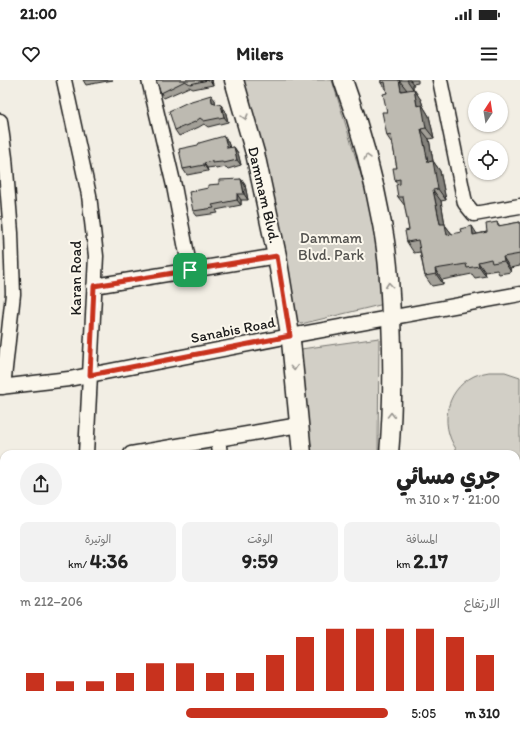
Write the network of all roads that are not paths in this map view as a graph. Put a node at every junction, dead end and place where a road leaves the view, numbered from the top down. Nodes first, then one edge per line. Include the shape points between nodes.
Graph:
1 (64, 80) edge
2 (149, 80) edge
3 (234, 80) edge
4 (343, 80) edge
5 (440, 80) edge
6 (0, 121) edge
7 (520, 206) edge
8 (277, 256) junction
9 (190, 270) junction
10 (94, 286) junction
11 (520, 294) edge
12 (391, 317) junction
13 (290, 336) junction
14 (90, 375) junction
15 (2, 387) edge
16 (299, 425) junction
17 (218, 438) junction
18 (86, 450) edge
19 (172, 450) edge
20 (220, 450) edge
21 (302, 450) edge
22 (389, 450) edge

1 - 10 street, Karan Road via 89,195 96,256
2 - 9 street via 174,186
3 -> 8 main road, Dammam Blvd. via 255,153
12 -> 4 main road via 383,225 369,164
5 - 7 street via 465,203 474,214
6 - 15 street via 10,211 13,294
8 - 9 street
8 - 13 main road, Dammam Blvd.
9 - 10 street
10 - 14 street, Karan Road
11 - 12 street, Sanabis Road
12 - 13 street, Sanabis Road
22 -> 12 main road
13 - 14 street, Sanabis Road
13 -> 16 main road, Dammam Blvd.
14 - 15 street, Sanabis Road
14 - 18 street, Karan Road
16 - 17 street
16 - 21 main road, Dammam Blvd.
17 - 19 street
17 - 20 street

